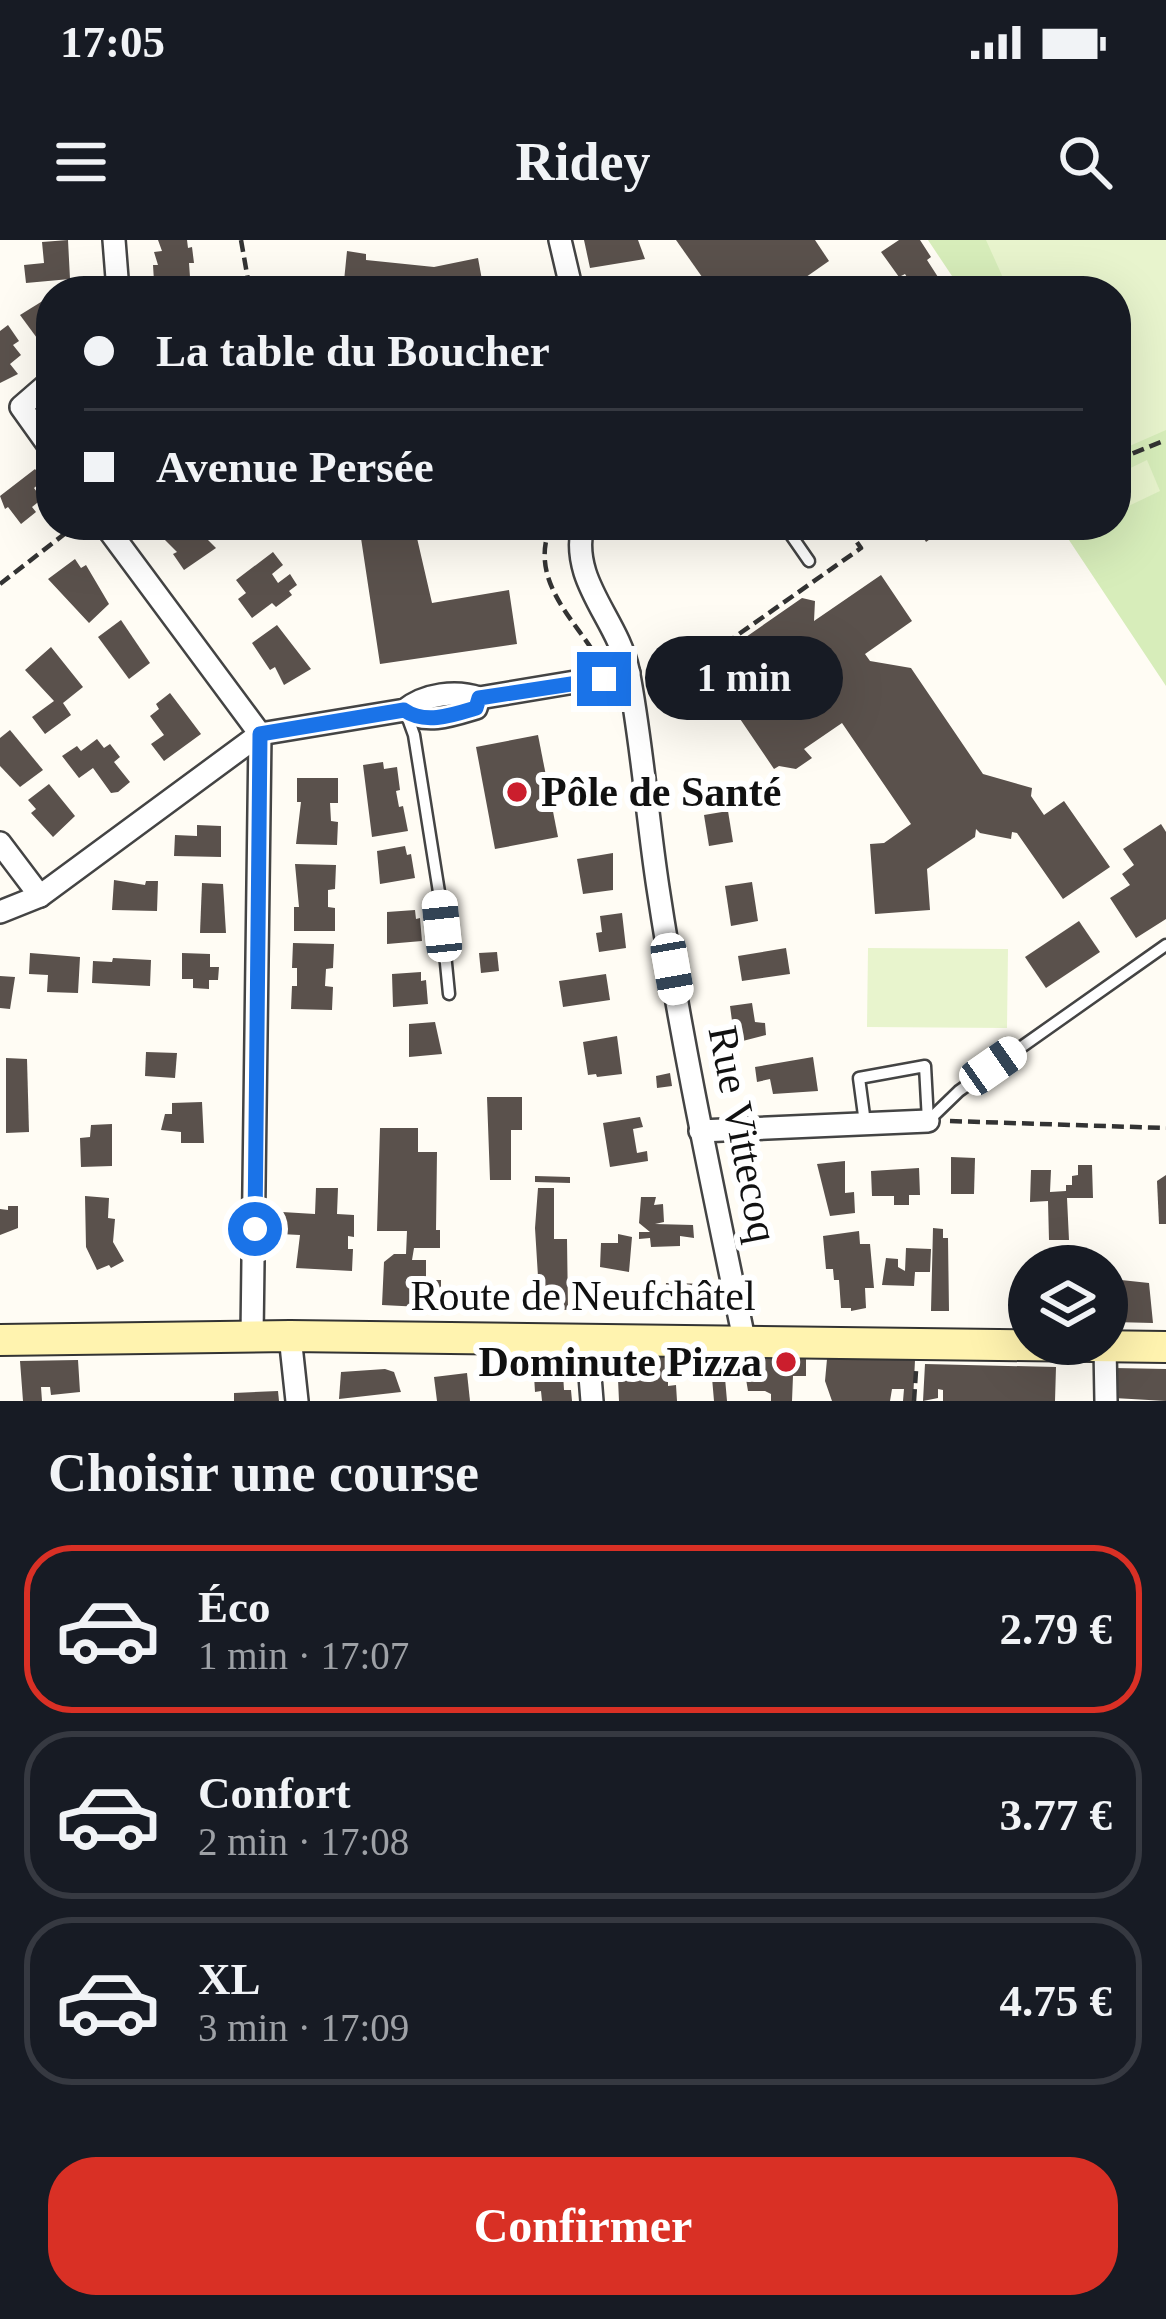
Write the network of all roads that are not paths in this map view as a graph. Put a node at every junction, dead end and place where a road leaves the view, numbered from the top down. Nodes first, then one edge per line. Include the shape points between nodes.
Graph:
1 (114, 240) edge
2 (560, 240) edge
3 (117, 276) edge
4 (568, 276) edge
5 (36, 394) edge
6 (36, 428) edge
7 (116, 540) edge
8 (582, 540) edge
9 (794, 540) edge
10 (809, 561) dead end
11 (634, 683) junction
12 (404, 710) junction
13 (260, 734) junction
14 (0, 843) edge
15 (40, 896) junction
16 (0, 912) edge
17 (1166, 945) edge
18 (449, 994) dead end
19 (928, 1121) junction
20 (865, 1124) junction
21 (700, 1131) junction
22 (252, 1336) junction
23 (290, 1336) junction
24 (587, 1338) junction
25 (744, 1339) junction
26 (0, 1340) edge
27 (1008, 1344) edge
28 (1128, 1347) edge
29 (1166, 1348) edge
30 (1105, 1365) edge
31 (297, 1401) edge
32 (592, 1401) edge
33 (1106, 1401) edge

1 - 3 street
2 - 4 street
5 - 6 street via 21,406
7 - 13 street
8 - 11 street, Rue Vittecoq via 589,587
9 - 10 lane
11 - 12 street via 604,679 479,698 462,692
11 - 21 street, Rue Vittecoq via 658,888
12 - 13 street
12 - 18 lane via 439,892
13 - 15 street
13 - 22 street
14 - 15 street
15 - 16 street
17 - 19 lane via 958,1091
19 - 20 street
19 - 20 lane via 925,1066 859,1078
20 - 21 street
21 - 25 street, Rue Vittecoq
22 - 23 main road, Route de Neufchâtel
22 - 26 main road, Route de Neufchâtel
23 - 24 main road, Route de Neufchâtel
23 - 31 street
24 - 25 main road, Route de Neufchâtel
24 - 32 street
25 - 27 main road, Route de Neufchâtel
28 - 29 main road, Route de Neufchâtel
30 - 33 street

